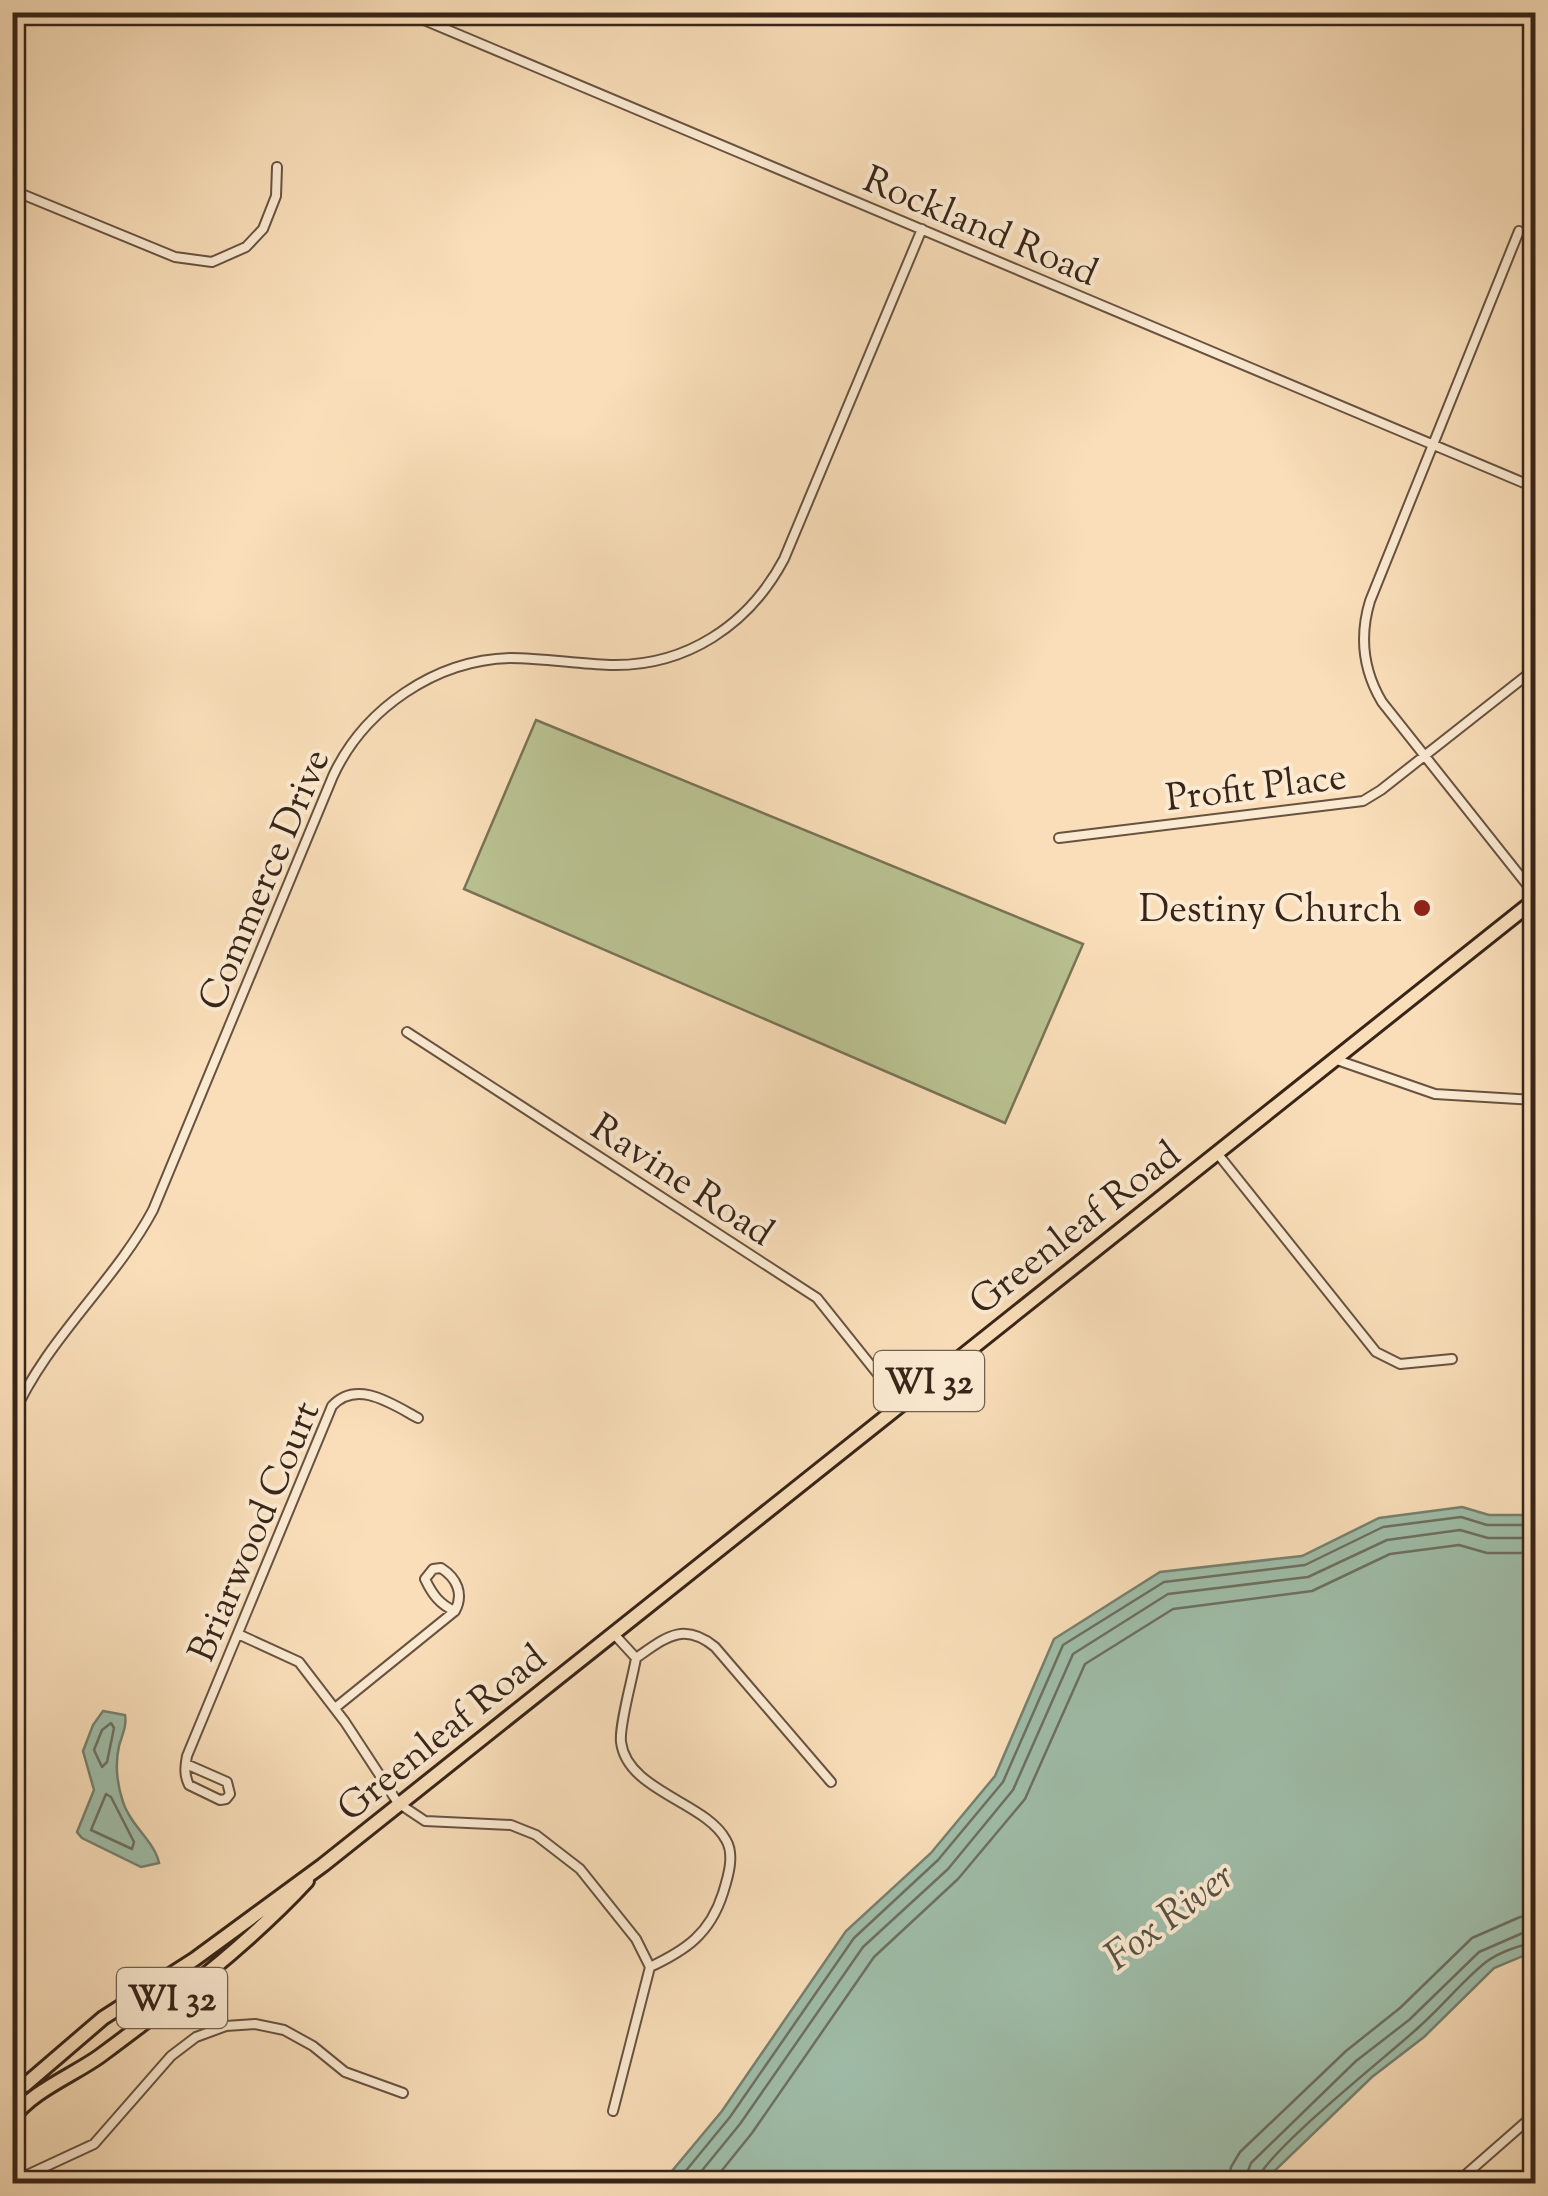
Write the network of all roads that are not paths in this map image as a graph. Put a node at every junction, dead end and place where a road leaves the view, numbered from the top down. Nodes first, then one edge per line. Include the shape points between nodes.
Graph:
1 (405, 12) edge
2 (278, 167) dead end
3 (12, 190) edge
4 (922, 230) junction
5 (1518, 232) dead end
6 (1431, 446) junction
7 (1536, 488) edge
8 (1536, 668) edge
9 (1424, 756) junction
10 (1060, 838) dead end
11 (1536, 898) edge
12 (407, 1032) dead end
13 (1337, 1060) junction
14 (1536, 1100) edge
15 (1217, 1152) junction
16 (1452, 1359) dead end
17 (901, 1404) junction
18 (12, 1418) edge
19 (418, 1418) dead end
20 (456, 1611) junction
21 (238, 1634) junction
22 (613, 1634) junction
23 (636, 1658) junction
24 (336, 1708) junction
25 (186, 1764) junction
26 (831, 1782) dead end
27 (398, 1803) junction
28 (323, 1865) junction
29 (650, 1967) junction
30 (12, 2091) edge
31 (403, 2093) dead end
32 (613, 2112) dead end
33 (1536, 2113) edge
34 (12, 2119) edge
35 (12, 2156) edge
36 (27, 2180) edge
37 (1455, 2184) edge

1 - 4 street, Rockland Road
2 - 3 street via 263,229 236,254 212,262 174,257
4 - 6 street, Rockland Road
4 - 18 street, Commerce Drive via 784,560 736,622 690,650 650,662 506,658 447,671 398,697 355,739 328,788 153,1210 128,1254 31,1380
5 - 6 street
6 - 7 street, Rockland Road
6 - 9 street via 1363,636 1375,690
8 - 9 street, Profit Place
9 - 10 street, Profit Place via 1363,801
9 - 11 street
11 - 13 main road, Greenleaf Road / WI 32
12 - 17 street, Ravine Road via 817,1298
13 - 14 street via 1435,1094
13 - 15 main road, Greenleaf Road / WI 32
15 - 16 street via 1376,1352 1400,1364
15 - 17 main road, Greenleaf Road / WI 32
17 - 22 main road, Greenleaf Road / WI 32
19 - 21 street, Briarwood Court via 364,1393 336,1402
20 - 20 street via 460,1589 447,1571 433,1570 428,1585
20 - 24 street
21 - 24 street via 292,1658
21 - 25 street, Briarwood Court
22 - 23 street
22 - 27 main road, Greenleaf Road / WI 32
23 - 26 street via 666,1638 702,1636
23 - 29 street via 621,1742 636,1772 720,1833 731,1863 705,1930
24 - 27 street
25 - 25 street via 192,1788 220,1800 230,1794 228,1782
27 - 28 main road, Greenleaf Road / WI 32
27 - 29 street via 424,1821 511,1825 536,1835 580,1869
28 - 30 main road, Greenleaf Road / WI 32 via 103,2018
28 - 34 main road, Greenleaf Road / WI 32 via 236,1948
29 - 32 street
31 - 36 street via 344,2072 299,2037 266,2026 212,2030 171,2056 94,2144
33 - 37 street
35 - 36 street

